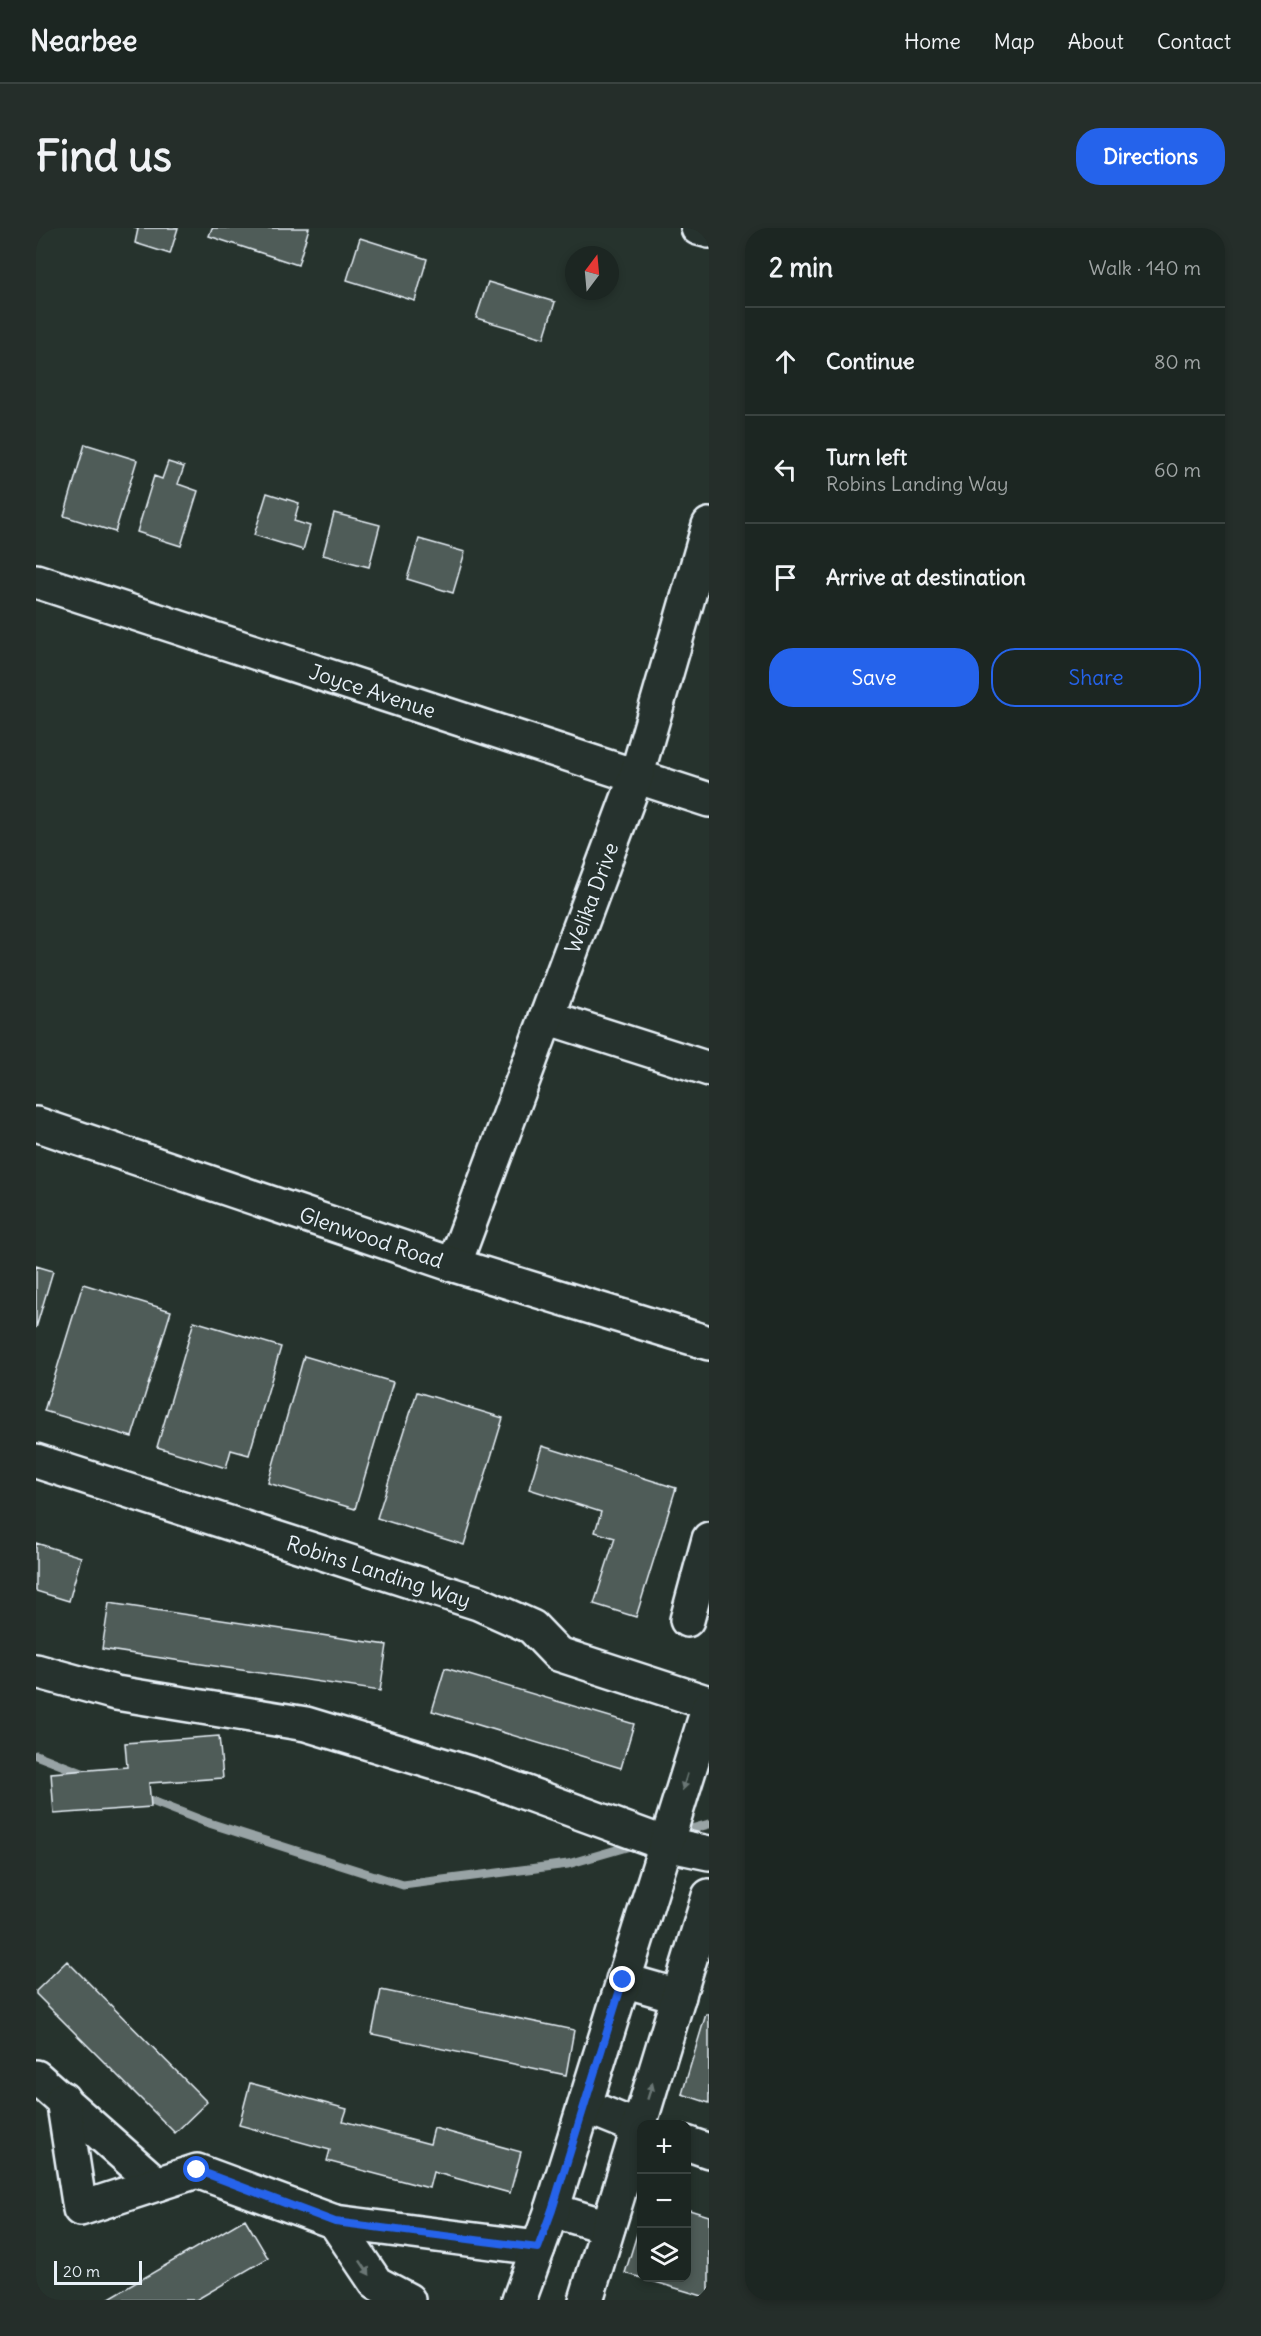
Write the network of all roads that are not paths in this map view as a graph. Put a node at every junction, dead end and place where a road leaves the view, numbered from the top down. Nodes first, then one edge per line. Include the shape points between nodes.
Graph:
1 (699, 228) edge
2 (709, 231) edge
3 (709, 525) edge
4 (36, 581) edge
5 (636, 777) junction
6 (709, 800) edge
7 (546, 1017) junction
8 (709, 1069) edge
9 (36, 1124) edge
10 (454, 1265) junction
11 (709, 1343) edge
12 (36, 1461) edge
13 (709, 1539) edge
14 (687, 1620) dead end
15 (36, 1671) edge
16 (709, 1704) edge
17 (666, 1844) junction
18 (709, 1853) edge
19 (709, 1896) edge
20 (700, 1958) edge
21 (623, 1980) junction
22 (679, 1996) junction
23 (36, 2077) edge
24 (63, 2099) junction
25 (585, 2106) junction
26 (643, 2120) edge
27 (637, 2128) edge
28 (637, 2138) edge
29 (691, 2145) edge
30 (709, 2151) edge
31 (157, 2184) junction
32 (552, 2210) junction
33 (335, 2222) junction
34 (608, 2227) junction
35 (538, 2248) junction
36 (408, 2300) edge
37 (519, 2300) edge
38 (586, 2300) edge

1 - 2 street
3 - 5 street, Welika Drive
4 - 5 street, Joyce Avenue
5 - 6 street, Joyce Avenue
5 - 7 street, Welika Drive
7 - 8 street
7 - 10 street, Welika Drive
9 - 10 street, Glenwood Road
10 - 11 street, Glenwood Road
12 - 16 street, Robins Landing Way via 477,1603 532,1627 558,1654
13 - 14 street
15 - 17 street via 116,1693 306,1724 485,1778
16 -> 17 street, Robins Landing Way
17 - 18 street
17 - 21 street, Robins Landing Way
19 - 20 street
20 - 22 street
21 - 22 street
21 - 25 street, Robins Landing Way
26 -> 22 street
23 - 24 street
24 - 31 street
24 - 31 street via 80,2209
25 - 27 street
25 - 32 street, Robins Landing Way
28 - 34 street
29 - 30 street
31 - 33 street via 197,2170
32 - 34 street
32 - 35 street, Robins Landing Way
33 - 35 street
33 -> 36 street via 376,2283
34 - 38 street
35 - 37 street, Robins Landing Way

